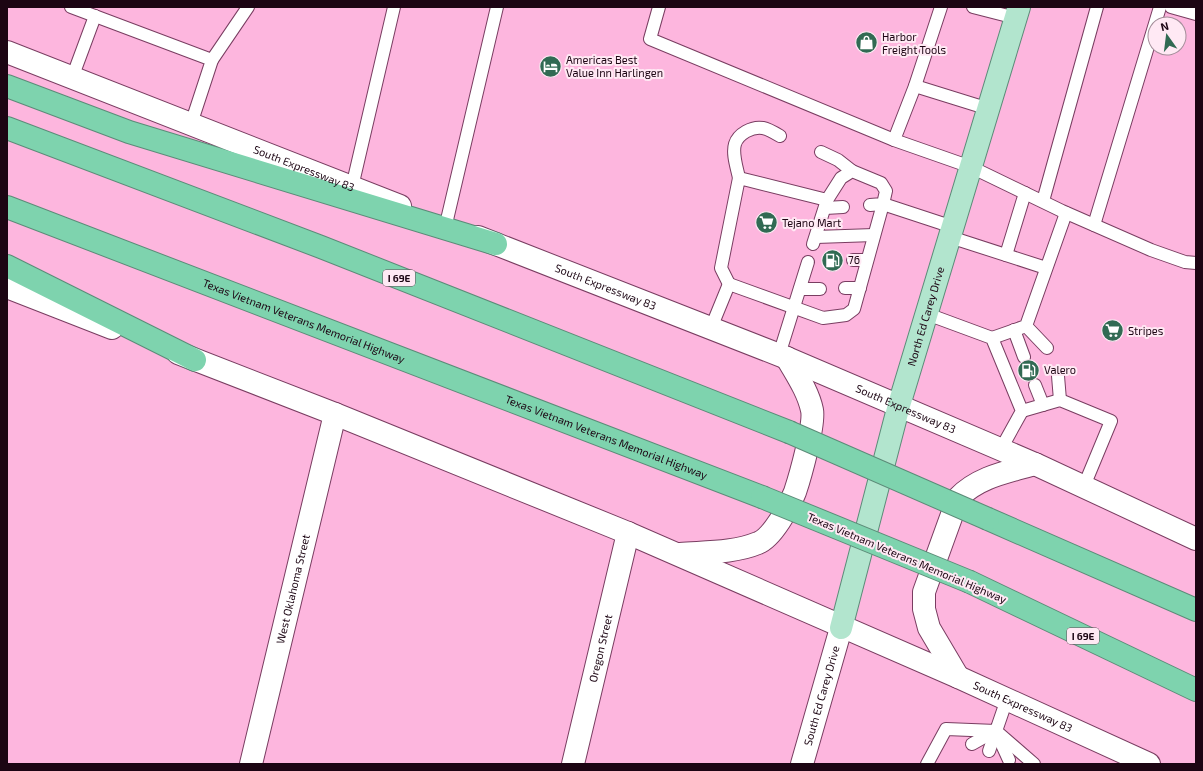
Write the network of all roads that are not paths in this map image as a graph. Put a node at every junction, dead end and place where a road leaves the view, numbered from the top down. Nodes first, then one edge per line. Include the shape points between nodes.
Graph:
1 (71, 7) edge
2 (248, 7) edge
3 (394, 7) edge
4 (497, 7) edge
5 (659, 7) edge
6 (941, 7) edge
7 (973, 7) edge
8 (1097, 7) edge
9 (1160, 7) edge
10 (1171, 7) edge
11 (1018, 13) edge
12 (1196, 14) edge
13 (95, 16) junction
14 (7, 52) edge
15 (212, 60) junction
16 (72, 78) junction
17 (7, 86) edge
18 (915, 86) junction
19 (989, 109) junction
20 (191, 124) junction
21 (7, 128) edge
22 (780, 136) dead end
23 (894, 140) junction
24 (821, 152) dead end
25 (971, 167) junction
26 (852, 171) junction
27 (739, 178) junction
28 (352, 187) junction
29 (1025, 193) junction
30 (1043, 201) junction
31 (826, 204) junction
32 (883, 204) junction
33 (870, 205) dead end
34 (7, 207) edge
35 (843, 207) dead end
36 (1066, 213) junction
37 (446, 224) junction
38 (1094, 225) junction
39 (952, 232) junction
40 (874, 235) junction
41 (496, 244) junction
42 (1006, 255) junction
43 (853, 260) dead end
44 (867, 260) junction
45 (808, 262) dead end
46 (1196, 263) edge
47 (7, 266) edge
48 (1046, 268) junction
49 (729, 284) junction
50 (7, 287) edge
51 (845, 288) dead end
52 (860, 288) junction
53 (800, 289) junction
54 (820, 289) dead end
55 (794, 307) junction
56 (927, 314) junction
57 (1026, 326) junction
58 (711, 328) junction
59 (1014, 330) junction
60 (992, 338) junction
61 (1047, 348) dead end
62 (783, 356) junction
63 (1024, 357) dead end
64 (195, 360) junction
65 (1058, 376) dead end
66 (1035, 385) dead end
67 (1060, 400) junction
68 (899, 405) junction
69 (1043, 405) junction
70 (1022, 411) junction
71 (335, 414) junction
72 (1001, 449) junction
73 (1035, 464) junction
74 (1084, 486) junction
75 (628, 533) junction
76 (1196, 539) edge
77 (679, 554) junction
78 (1196, 610) edge
79 (842, 628) junction
80 (958, 677) junction
81 (1196, 690) edge
82 (1006, 699) junction
83 (996, 731) junction
84 (972, 744) dead end
85 (989, 751) dead end
86 (1121, 758) edge
87 (1009, 760) dead end
88 (251, 764) edge
89 (573, 764) edge
90 (802, 764) edge
91 (927, 764) edge
92 (1034, 764) edge
93 (1149, 764) edge

1 - 13 lane
2 - 15 lane
3 - 28 lane
4 - 37 lane
5 - 23 lane via 650,39
6 - 18 lane
7 - 11 lane
8 - 30 lane
9 - 38 lane
10 - 12 lane
11 - 19 main road, North Ed Carey Drive
13 - 15 lane
13 - 16 lane
14 - 16 main road, South Expressway 83
15 - 20 lane
16 - 20 main road, South Expressway 83
17 - 41 highway via 129,132
18 - 19 lane
18 - 23 lane
19 - 25 main road, North Ed Carey Drive
20 - 28 main road, South Expressway 83
21 - 78 highway, I 69E, bridge via 321,247 789,432
22 - 27 lane via 763,128 742,134 735,144 734,155
23 - 25 lane
24 - 26 lane via 838,160
25 - 29 lane
25 - 39 main road, North Ed Carey Drive
26 - 31 lane via 841,178
26 - 32 lane via 881,182 886,191
27 - 31 lane
27 - 49 lane via 721,268
28 - 37 main road, South Expressway 83
29 - 30 lane
29 - 42 lane
30 - 36 lane
31 - 35 lane
31 - 40 lane via 814,241
32 - 33 lane
32 - 39 lane
32 - 40 lane
34 - 81 highway, Texas Vietnam Veterans Memorial Highway / I 69E, bridge via 762,497 970,582
36 - 38 lane
36 - 48 lane
37 - 41 main road, South Expressway 83
38 - 46 lane via 1151,250 1185,262
39 - 42 lane
39 - 56 main road, North Ed Carey Drive
40 - 44 lane
41 - 58 main road, South Expressway 83
42 - 48 lane
43 - 44 lane
44 - 52 lane
45 - 53 lane
47 - 64 highway
48 - 57 lane
49 - 55 lane
49 - 58 lane
50 - 64 main road, South Expressway 83
51 - 52 lane
52 - 55 lane via 854,308 846,315 823,318
53 - 54 lane
53 - 55 lane
55 - 62 lane
56 - 60 lane
56 - 68 main road, North Ed Carey Drive
57 - 59 lane
57 - 61 lane
58 - 62 main road, South Expressway 83
59 - 60 lane
59 - 63 lane
60 - 70 lane
62 - 68 main road, South Expressway 83
62 - 77 main road via 808,396 812,411 812,425 794,493 774,530 760,543 739,549
64 - 71 main road, South Expressway 83
65 - 67 lane
66 - 69 lane
67 - 69 lane
67 - 74 lane via 1111,421
68 - 72 main road, South Expressway 83
68 - 79 main road, North Ed Carey Drive
69 - 70 lane
70 - 72 lane
71 - 75 main road, South Expressway 83
71 - 88 main road, West Oklahoma Street
72 - 73 main road, South Expressway 83
73 - 74 main road, South Expressway 83
73 - 80 main road via 986,478 968,488 958,498 924,592 924,609 929,628
74 - 76 main road, South Expressway 83
75 - 77 main road, South Expressway 83
75 - 89 main road, Oregon Street
77 - 79 main road, South Expressway 83
79 - 80 main road, South Expressway 83
79 - 90 main road, South Ed Carey Drive
80 - 82 main road, South Expressway 83
82 - 83 lane
82 - 86 main road, South Expressway 83
83 - 84 lane
83 - 85 lane
83 - 87 lane
83 - 91 lane via 946,729
83 - 92 lane
86 - 93 main road, South Expressway 83

